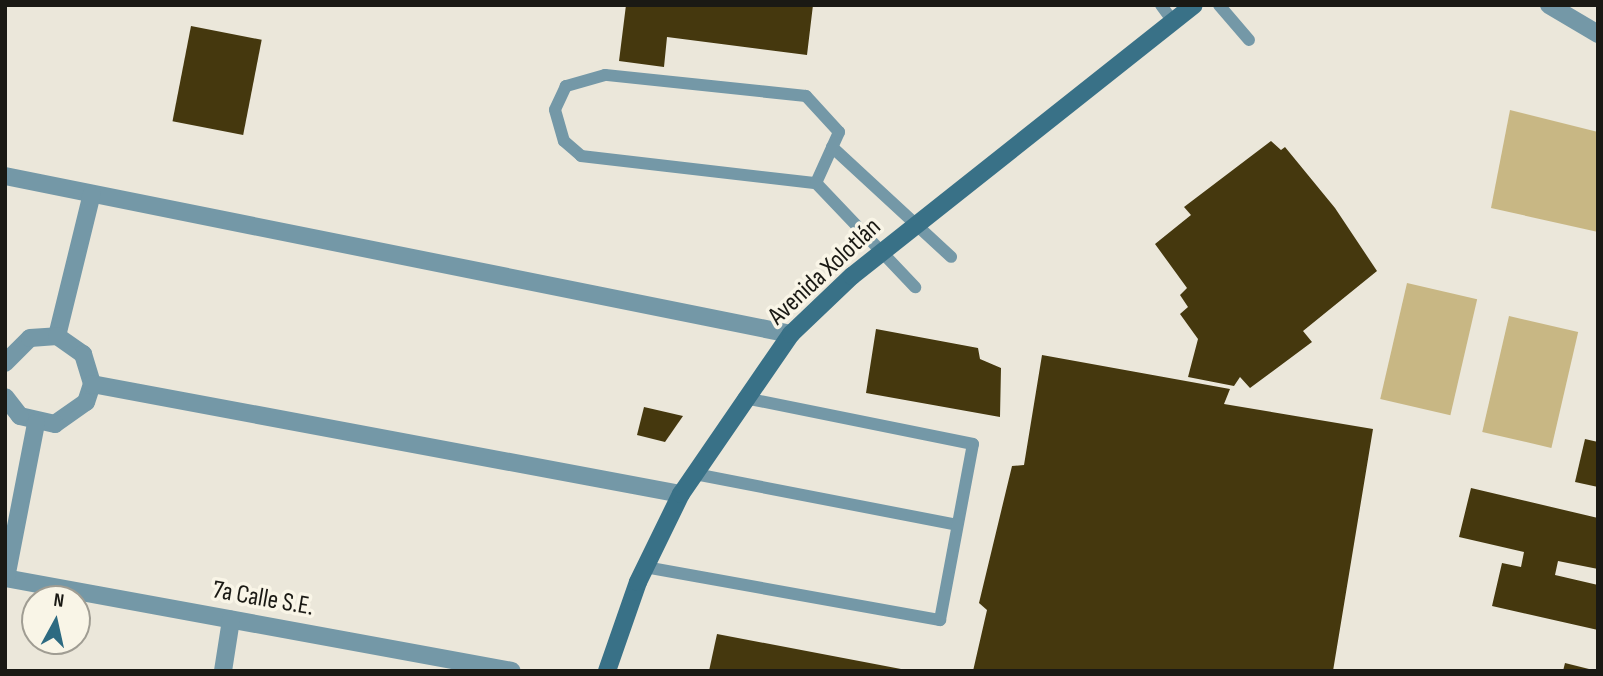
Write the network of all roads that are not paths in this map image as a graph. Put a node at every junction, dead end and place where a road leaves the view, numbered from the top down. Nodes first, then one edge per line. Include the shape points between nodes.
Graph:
1 (1161, 5) edge
2 (1194, 5) edge
3 (1219, 5) edge
4 (1549, 5) edge
5 (1174, 23) junction
6 (1598, 34) edge
7 (1249, 40) dead end
8 (832, 147) junction
9 (5, 176) edge
10 (817, 183) junction
11 (92, 194) junction
12 (916, 225) junction
13 (879, 254) junction
14 (951, 257) dead end
15 (915, 287) dead end
16 (791, 334) junction
17 (57, 336) junction
18 (6, 358) edge
19 (92, 384) junction
20 (5, 397) edge
21 (744, 398) junction
22 (36, 424) junction
23 (695, 474) junction
24 (681, 495) junction
25 (957, 525) junction
26 (645, 567) junction
27 (6, 578) edge
28 (231, 620) junction
29 (223, 671) edge
30 (512, 671) edge
31 (607, 671) edge

1 - 5 lane
2 - 5 main road, Avenida Xolotlán
3 - 7 lane
4 - 6 street
5 - 12 main road, Avenida Xolotlán
8 - 10 lane
8 - 10 lane via 839,132 806,96 605,75 566,86 555,110 564,141 581,156
8 - 12 lane
9 - 11 street
10 - 13 lane
11 - 16 street
11 - 17 street
12 - 13 main road, Avenida Xolotlán
12 - 14 lane
13 - 15 lane
13 - 16 main road, Avenida Xolotlán
16 - 21 main road, Avenida Xolotlán
17 - 18 street via 30,338
17 - 19 street via 83,354
19 - 22 street via 73,416
19 - 24 street
20 - 22 street via 20,416
21 - 23 main road, Avenida Xolotlán
21 - 25 lane via 973,444
22 - 27 street
23 - 24 main road, Avenida Xolotlán
23 - 25 lane
24 - 26 main road, Avenida Xolotlán
25 - 26 lane via 940,620
26 - 31 main road, Avenida Xolotlán
27 - 28 street, 7a Calle S.E.
28 - 29 street
28 - 30 street, 7a Calle S.E.

